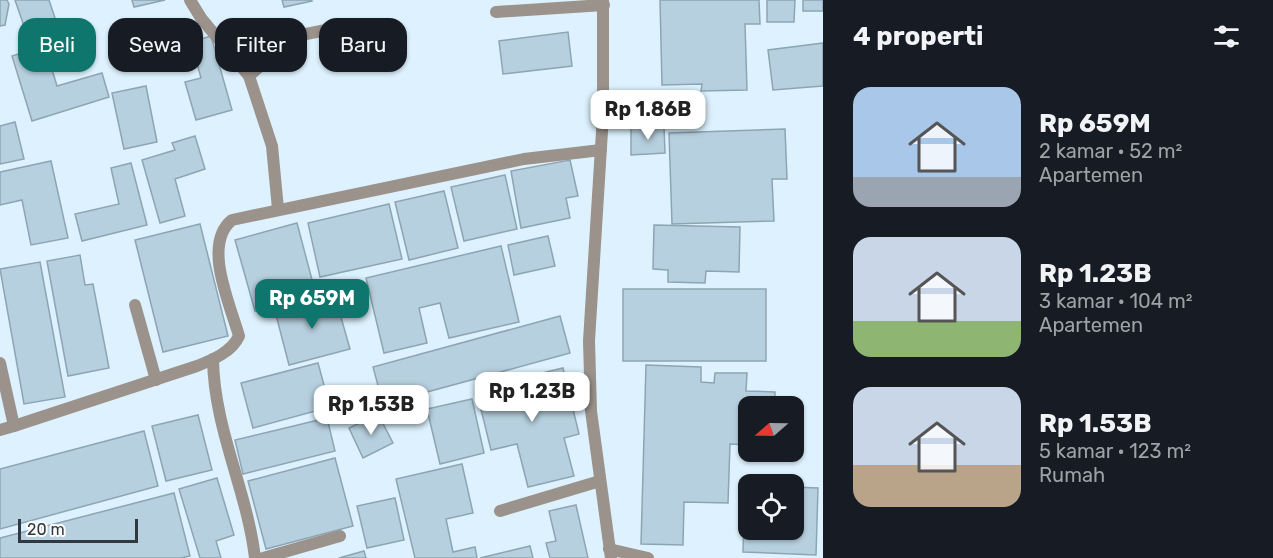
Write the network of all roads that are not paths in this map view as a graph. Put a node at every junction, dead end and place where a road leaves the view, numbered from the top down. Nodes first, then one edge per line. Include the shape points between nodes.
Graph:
1 (190, 0) edge
2 (603, 3) edge
3 (496, 12) dead end
4 (319, 31) edge
5 (249, 76) junction
6 (601, 150) junction
7 (278, 210) junction
8 (135, 305) dead end
9 (213, 359) junction
10 (0, 363) edge
11 (156, 380) junction
12 (14, 426) junction
13 (0, 430) edge
14 (600, 481) junction
15 (500, 511) dead end
16 (340, 536) dead end
17 (610, 553) edge
18 (255, 558) edge
19 (263, 558) edge
20 (648, 558) edge

1 - 5 street
2 - 3 street
2 - 6 street
4 - 5 street via 288,42
5 - 7 street via 272,146
6 - 7 street via 524,159
6 - 14 street via 589,341 591,411
7 - 9 street via 232,220 223,227 218,258 239,336 235,344
8 - 11 street
9 - 11 street
9 - 18 street via 217,410 248,518
10 - 12 street
11 - 12 street
12 - 13 street
14 - 15 street
14 - 17 street
16 - 19 street
17 - 20 street

